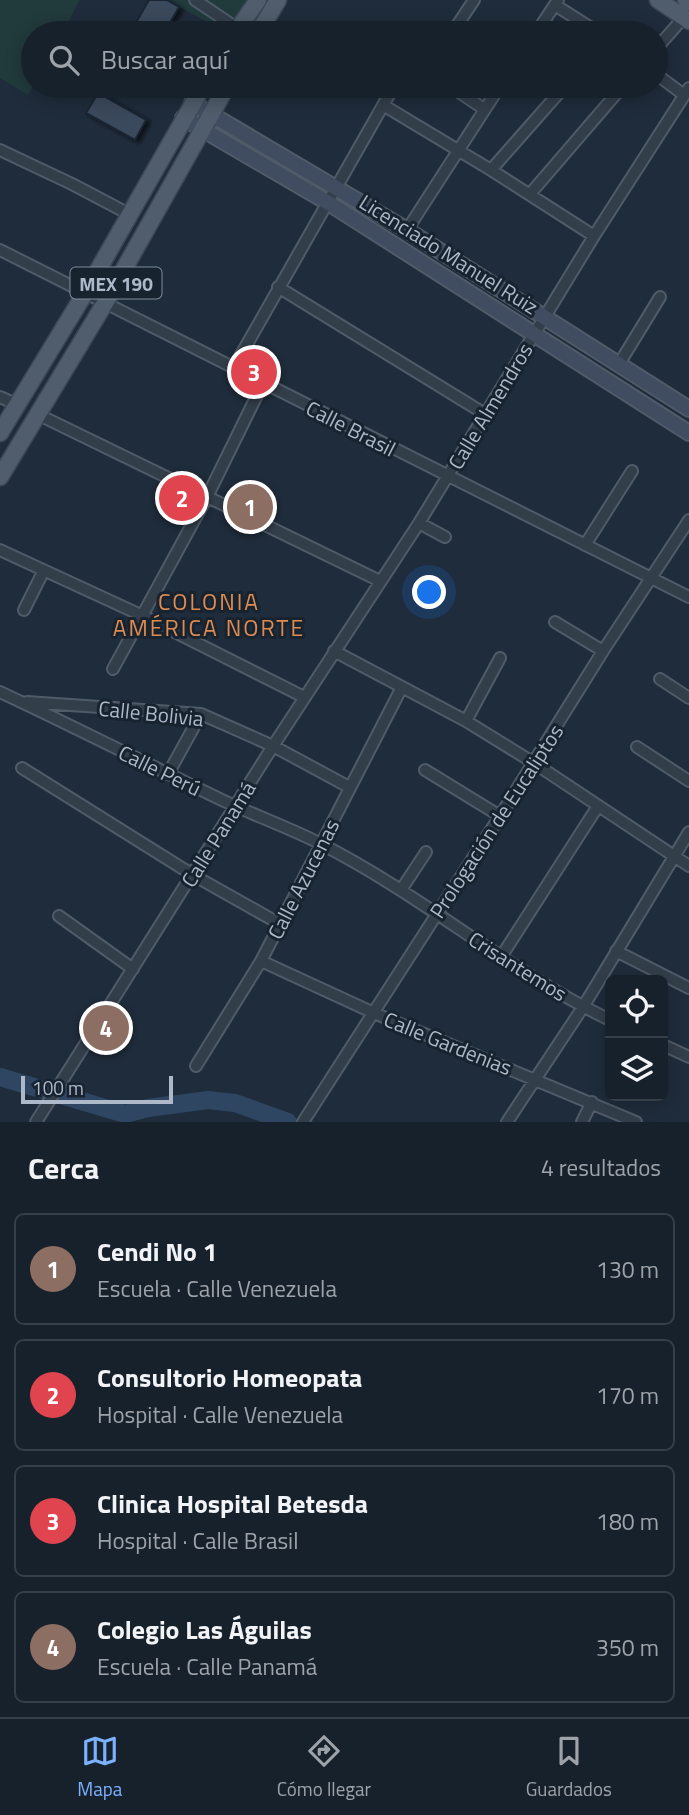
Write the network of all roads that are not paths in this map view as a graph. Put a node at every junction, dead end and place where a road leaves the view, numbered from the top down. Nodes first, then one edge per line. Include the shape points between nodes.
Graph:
1 (195, 0) edge
2 (278, 0) edge
3 (474, 0) edge
4 (658, 0) edge
5 (256, 1) edge
6 (557, 2) edge
7 (687, 10) edge
8 (225, 21) edge
9 (246, 21) edge
10 (265, 21) edge
11 (460, 21) edge
12 (544, 21) edge
13 (583, 21) edge
14 (668, 34) edge
15 (668, 81) edge
16 (687, 92) edge
17 (195, 98) edge
18 (220, 98) edge
19 (387, 98) edge
20 (468, 98) edge
21 (492, 98) edge
22 (554, 98) edge
23 (614, 98) edge
24 (192, 103) junction
25 (383, 105) junction
26 (484, 109) junction
27 (211, 115) junction
28 (183, 118) junction
29 (202, 130) junction
30 (458, 149) junction
31 (0, 150) edge
32 (491, 170) junction
33 (335, 188) junction
34 (530, 194) junction
35 (327, 202) junction
36 (129, 214) junction
37 (407, 230) junction
38 (594, 236) junction
39 (0, 250) edge
40 (278, 287) junction
41 (85, 293) junction
42 (660, 296) dead end
43 (105, 303) junction
44 (544, 317) junction
45 (534, 332) junction
46 (619, 364) junction
47 (234, 367) junction
48 (263, 383) junction
49 (0, 397) edge
50 (18, 405) junction
51 (689, 410) edge
52 (37, 414) junction
53 (485, 414) junction
54 (0, 433) edge
55 (689, 433) edge
56 (632, 471) dead end
57 (448, 476) junction
58 (0, 477) edge
59 (207, 497) junction
60 (689, 520) edge
61 (419, 523) junction
62 (445, 537) dead end
63 (585, 545) junction
64 (0, 550) edge
65 (43, 572) junction
66 (652, 579) junction
67 (380, 580) junction
68 (689, 597) edge
69 (24, 610) dead end
70 (143, 616) junction
71 (555, 622) dead end
72 (334, 651) junction
73 (603, 651) junction
74 (500, 658) dead end
75 (113, 669) dead end
76 (660, 679) dead end
77 (402, 687) junction
78 (0, 692) edge
79 (304, 697) junction
80 (689, 698) edge
81 (21, 702) junction
82 (201, 714) junction
83 (466, 721) junction
84 (273, 746) junction
85 (637, 747) dead end
86 (534, 763) junction
87 (22, 768) dead end
88 (425, 770) dead end
89 (169, 774) junction
90 (689, 781) edge
91 (349, 787) junction
92 (598, 806) junction
93 (237, 807) junction
94 (500, 816) junction
95 (689, 832) edge
96 (321, 844) junction
97 (426, 852) dead end
98 (674, 857) junction
99 (689, 866) edge
100 (193, 875) junction
101 (401, 890) junction
102 (436, 914) junction
103 (59, 916) dead end
104 (280, 924) junction
105 (616, 951) junction
106 (501, 957) junction
107 (261, 961) junction
108 (133, 969) junction
109 (689, 988) edge
110 (583, 1007) junction
111 (374, 1013) junction
112 (605, 1018) edge
113 (668, 1047) edge
114 (689, 1057) edge
115 (196, 1066) dead end
116 (536, 1079) junction
117 (592, 1102) junction
118 (304, 1121) edge
119 (36, 1122) edge
120 (507, 1122) edge
121 (582, 1122) edge
122 (636, 1122) edge

1 - 8 street
2 - 10 main road
3 - 11 street
4 - 7 main road
5 - 9 main road
6 - 12 street
6 - 13 street
7 - 14 street
15 - 16 street
16 - 38 street, Calle Almendros
17 - 24 main road, MEX 190
18 - 27 main road, MEX 190
19 - 25 street
20 - 26 street
21 - 26 street
22 - 32 street
23 - 34 street
24 - 27 street, Licenciado Manuel Ruiz
24 - 28 main road, MEX 190
25 - 30 street
25 - 33 street
26 - 30 street
27 - 29 main road, MEX 190
27 - 33 street, Licenciado Manuel Ruiz
28 - 29 street, Licenciado Manuel Ruiz
28 - 36 main road, MEX 190
29 - 35 street, Licenciado Manuel Ruiz
29 - 43 main road, MEX 190
30 - 32 street
30 - 37 street
31 - 36 street
32 - 34 street
33 - 35 street
33 - 37 street, Licenciado Manuel Ruiz
34 - 38 street
35 - 40 street
35 - 45 street, Licenciado Manuel Ruiz
36 - 41 main road, MEX 190
37 - 44 street, Licenciado Manuel Ruiz
38 - 44 street, Calle Almendros
39 - 41 street
40 - 47 street
40 - 53 street
41 - 43 street, Calle Brasil
41 - 50 main road, MEX 190
42 - 46 street
43 - 47 street, Calle Brasil
43 - 52 main road, MEX 190
44 - 45 street, Calle Almendros
44 - 46 street, Licenciado Manuel Ruiz
45 - 53 street, Calle Almendros
45 - 55 street, Licenciado Manuel Ruiz
46 - 51 street, Licenciado Manuel Ruiz
47 - 48 street, Calle Brasil
48 - 57 street, Calle Brasil
48 - 59 street
49 - 50 street
50 - 54 main road, MEX 190
52 - 58 main road, MEX 190
52 - 59 street
53 - 57 street, Calle Almendros
56 - 63 street
57 - 61 street, Calle Almendros
57 - 63 street, Calle Brasil
59 - 67 street
59 - 70 street
60 - 66 street, Prologación de Eucaliptos
61 - 62 street
61 - 67 street, Calle Almendros
63 - 66 street, Calle Brasil
64 - 65 street
65 - 69 street
65 - 70 street
66 - 68 street, Calle Brasil
66 - 73 street, Prologación de Eucaliptos
67 - 72 street, Calle Panamá
70 - 75 street
70 - 79 street
71 - 73 street
72 - 77 street
72 - 79 street, Calle Panamá
73 - 86 street, Prologación de Eucaliptos
74 - 83 street
76 - 80 street
77 - 83 street
77 - 91 street, Calle Azucenas
78 - 81 street, Calle Perú
79 - 84 street, Calle Panamá
81 - 82 street, Calle Bolivia
81 - 89 street, Calle Perú
82 - 84 street, Calle Bolivia
82 - 89 street
83 - 86 street
84 - 91 street, Calle Bolivia
84 - 93 street, Calle Panamá
85 - 90 street
86 - 92 street
86 - 94 street, Prologación de Eucaliptos
87 - 100 street
88 - 94 street
89 - 93 street, Calle Perú
91 - 96 street, Calle Azucenas
92 - 98 street
92 - 106 street
93 - 96 street, Calle Perú
93 - 100 street, Calle Panamá
94 - 102 street, Prologación de Eucaliptos
95 - 98 street
96 - 101 street, Crisantemos
96 - 104 street, Calle Azucenas
97 - 101 street
98 - 99 street
98 - 105 street
100 - 104 street
100 - 108 street, Calle Panamá
101 - 102 street, Crisantemos
102 - 106 street, Crisantemos
102 - 111 street, Prologación de Eucaliptos
103 - 108 street
104 - 107 street, Calle Azucenas
105 - 109 street
105 - 110 street
106 - 110 street, Crisantemos
107 - 111 street, Calle Gardenias
107 - 115 street, Calle Azucenas
108 - 119 street, Calle Panamá
110 - 112 street, Crisantemos
110 - 116 street
111 - 116 street, Calle Gardenias
111 - 118 street, Prologación de Eucaliptos
113 - 114 street
116 - 117 street, Calle Gardenias
116 - 120 street
117 - 121 street
117 - 122 street, Calle Gardenias

